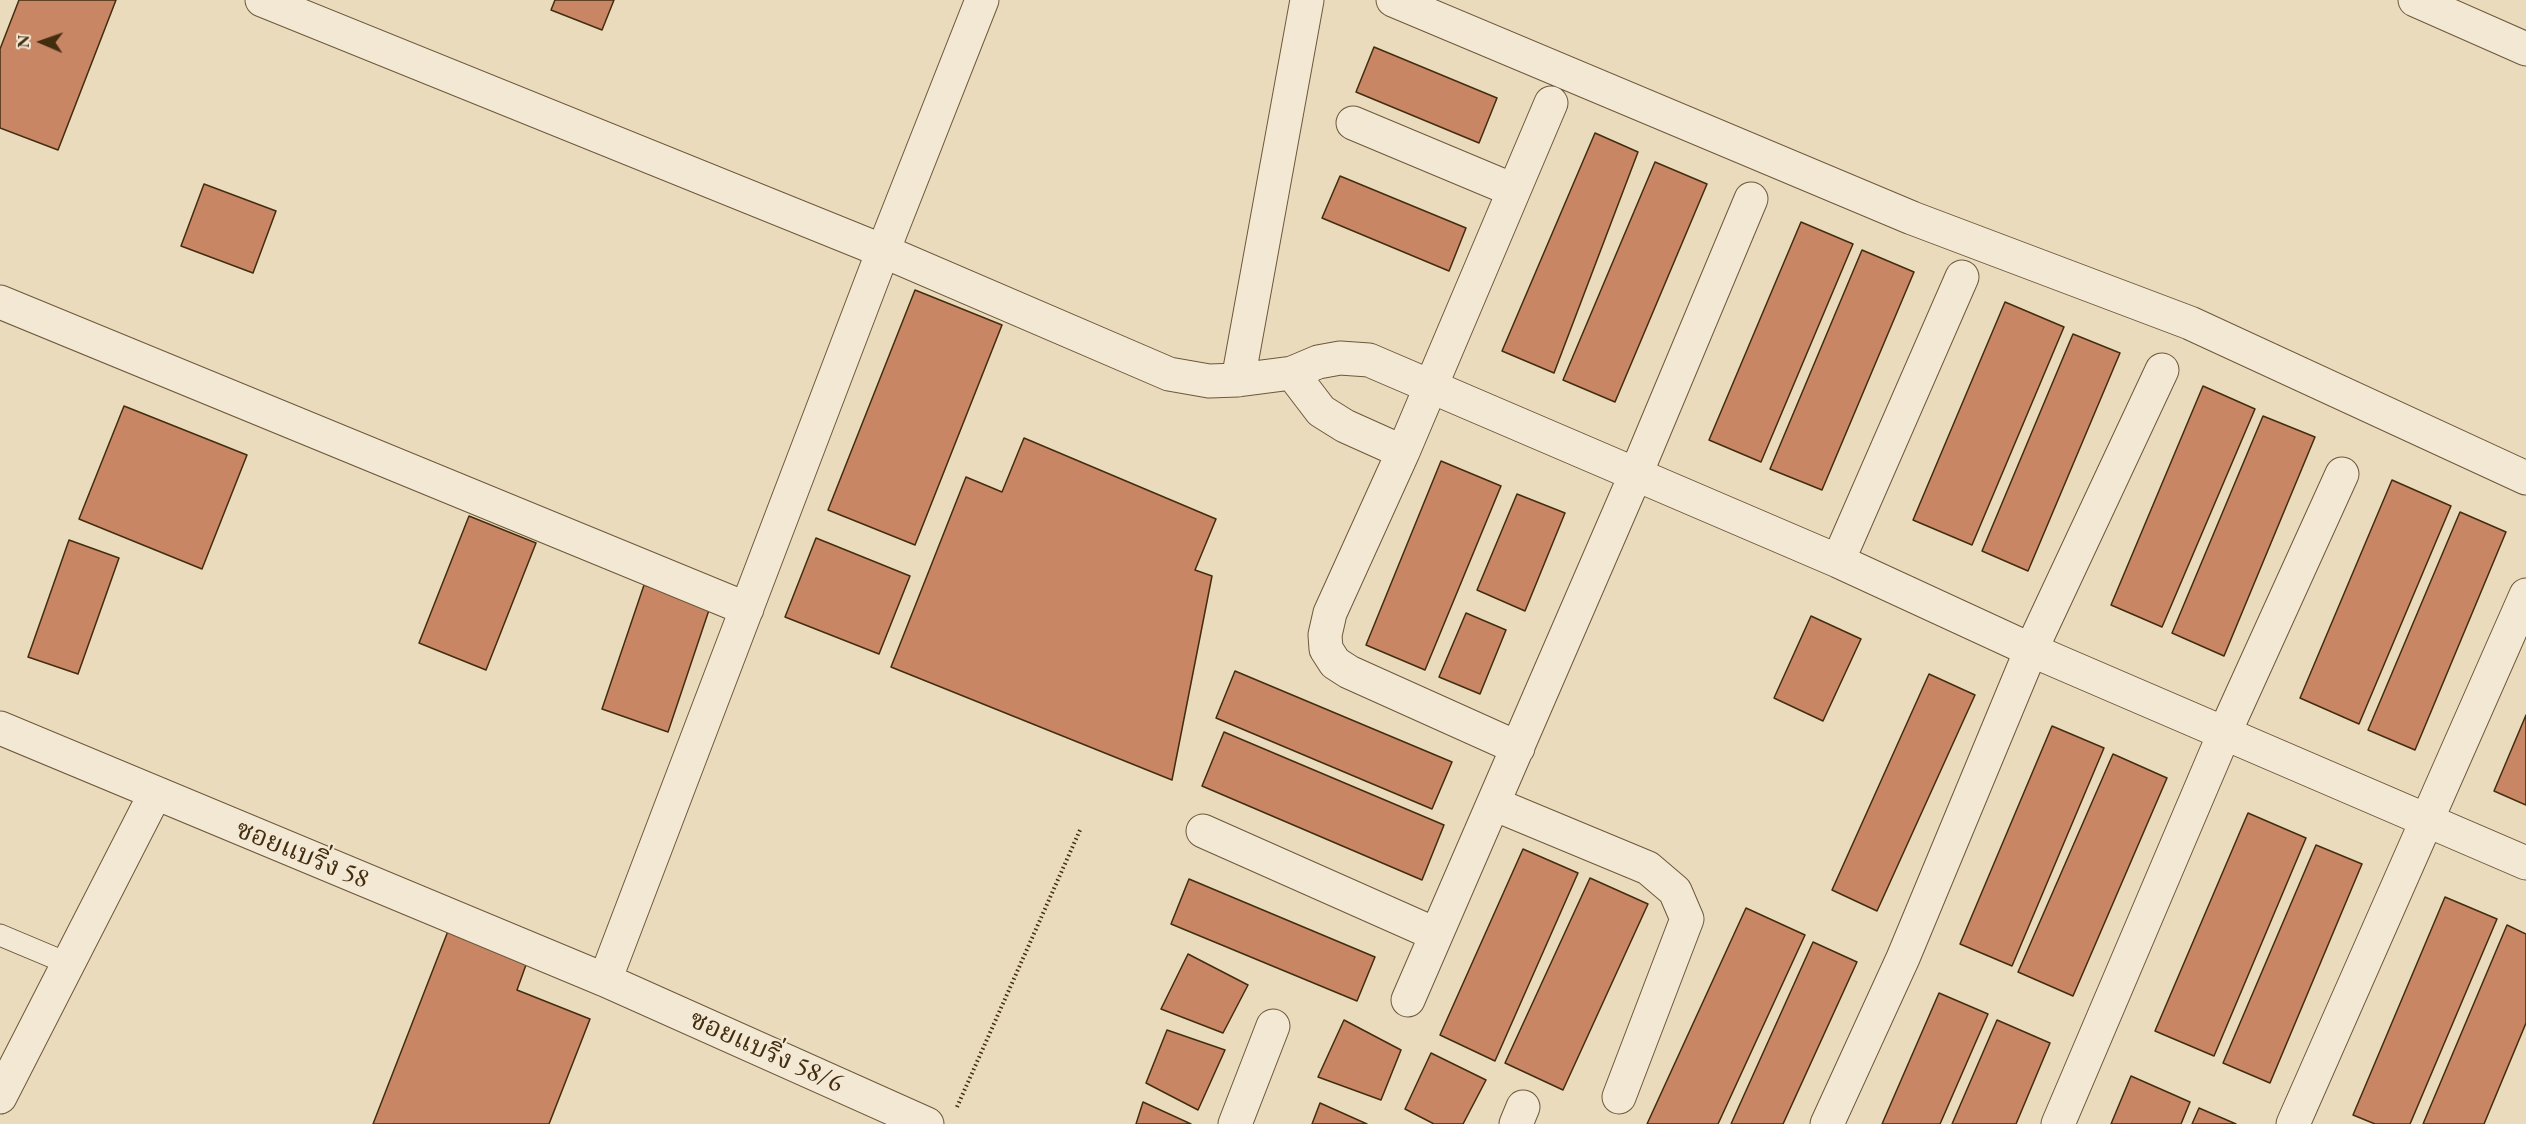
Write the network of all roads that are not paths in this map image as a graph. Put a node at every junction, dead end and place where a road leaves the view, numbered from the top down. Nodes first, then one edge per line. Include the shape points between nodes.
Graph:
1 (262, 0) edge
2 (982, 0) edge
3 (1307, 0) edge
4 (1393, 0) edge
5 (2415, 0) edge
6 (2526, 49) edge
7 (1551, 103) dead end
8 (1353, 123) dead end
9 (1513, 190) junction
10 (1751, 200) dead end
11 (883, 251) junction
12 (1962, 277) dead end
13 (0, 302) edge
14 (2162, 370) dead end
15 (1293, 373) junction
16 (1238, 380) junction
17 (1431, 386) junction
18 (1403, 452) junction
19 (2342, 474) dead end
20 (1635, 476) junction
21 (2526, 478) edge
22 (1838, 561) junction
23 (2526, 595) edge
24 (747, 609) junction
25 (2031, 650) junction
26 (0, 728) edge
27 (2224, 734) junction
28 (1518, 748) junction
29 (155, 794) junction
30 (1494, 804) junction
31 (2428, 822) junction
32 (1203, 831) dead end
33 (2526, 863) edge
34 (1435, 934) junction
35 (0, 935) edge
36 (69, 964) junction
37 (606, 980) junction
38 (1408, 1000) dead end
39 (1273, 1026) dead end
40 (1619, 1097) dead end
41 (0, 1098) edge
42 (941, 1119) edge
43 (1235, 1124) edge
44 (1827, 1124) edge
45 (2058, 1124) edge
46 (2293, 1124) edge

1 - 11 street
2 - 11 street
3 - 16 street
4 - 21 street via 1912,218 2190,323
5 - 6 street
7 - 9 street
8 - 9 street
9 - 17 street
10 - 20 street
11 - 16 street via 1169,374 1209,381
11 - 24 street
12 - 22 street
13 - 24 street
14 - 25 street
15 - 16 street
15 - 17 street via 1318,362 1341,358 1369,360
15 - 18 street via 1321,411 1344,426
17 - 18 street
17 - 20 street
18 - 28 street via 1330,613 1326,649 1335,663 1349,672
19 - 27 street
20 - 22 street
20 - 28 street
22 - 25 street
23 - 31 street
24 - 37 street
25 - 27 street
25 - 44 street via 1903,958
26 - 29 street, ซอยแบริ่ง 58
27 - 31 street
27 - 45 street
28 - 30 street
29 - 36 street
29 - 37 street, ซอยแบริ่ง 58
30 - 34 street
30 - 40 street via 1648,868 1675,891 1687,919
31 - 33 street
31 - 46 street
32 - 34 street
34 - 38 street
35 - 36 lane
36 - 41 street
37 - 42 street, ซอยแบริ่ง 58/6
39 - 43 street

